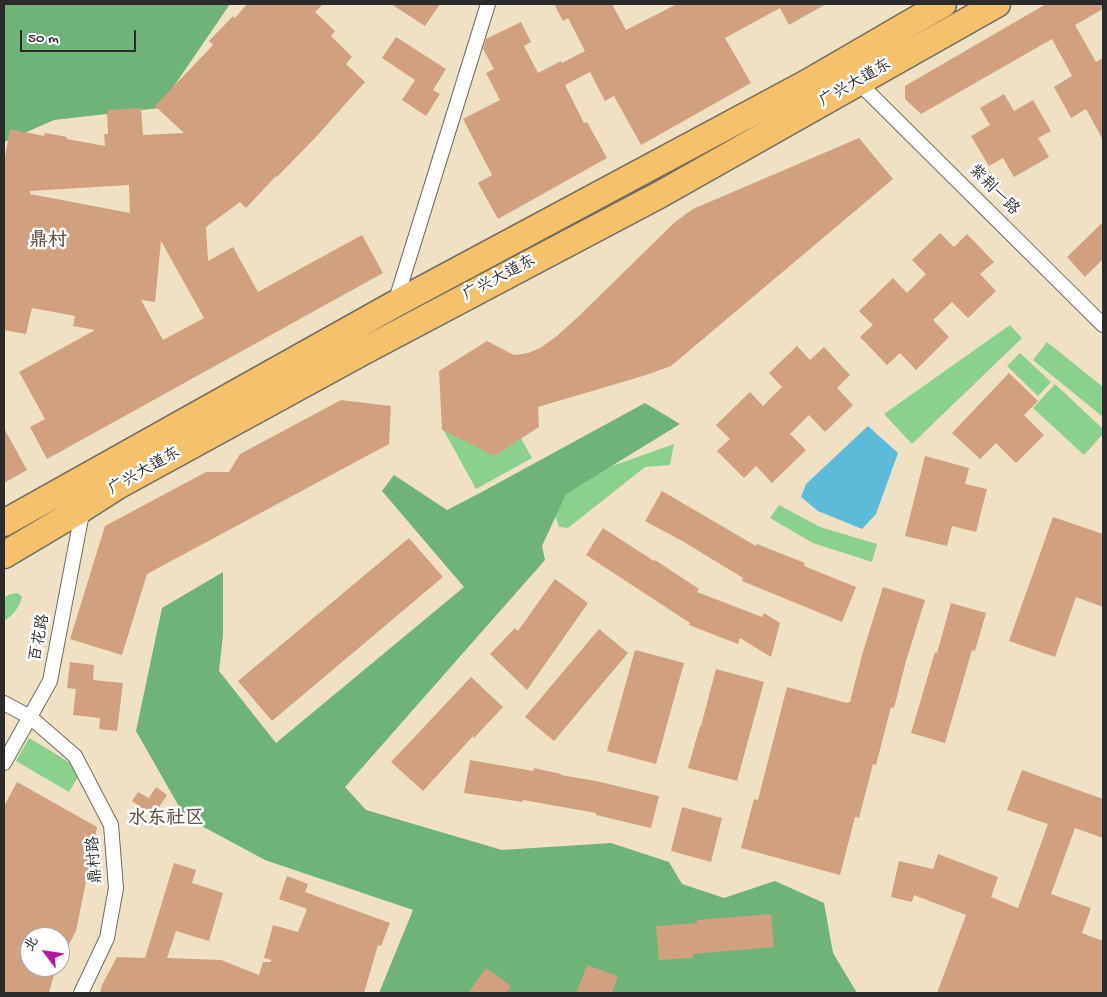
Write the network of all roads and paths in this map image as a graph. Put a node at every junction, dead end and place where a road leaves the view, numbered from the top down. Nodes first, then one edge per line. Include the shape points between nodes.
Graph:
1 (488, 4) edge
2 (943, 4) edge
3 (997, 4) edge
4 (859, 83) junction
5 (395, 304) junction
6 (1103, 325) edge
7 (83, 508) junction
8 (4, 523) edge
9 (4, 555) edge
10 (4, 703) edge
11 (30, 717) junction
12 (4, 763) edge
13 (81, 993) edge

1 - 5 street
2 - 5 highway, 广兴大道东 via 807,83
3 - 4 highway, 广兴大道东
4 - 6 street, 紫荆一路
4 - 7 highway, 广兴大道东 via 661,194 364,350
5 - 8 highway, 广兴大道东
7 - 9 highway, 广兴大道东
7 - 11 street, 百花路 via 50,681
10 - 11 street, 鼎村路
11 - 12 street, 百花路
11 - 13 street, 鼎村路 via 75,756 111,825 116,888 109,930

